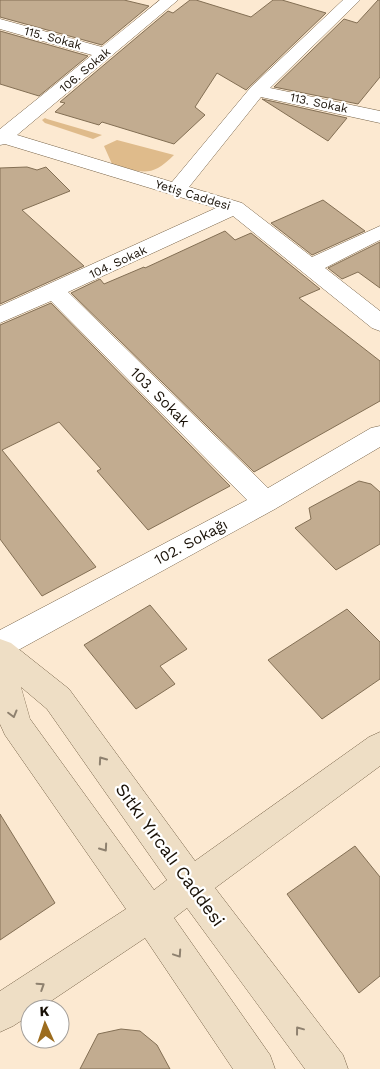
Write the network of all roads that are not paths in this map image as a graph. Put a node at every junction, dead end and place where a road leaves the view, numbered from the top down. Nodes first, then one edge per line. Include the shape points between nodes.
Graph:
1 (170, 0) edge
2 (352, 0) edge
3 (0, 24) edge
4 (106, 53) junction
5 (257, 91) junction
6 (380, 117) edge
7 (2, 138) edge
8 (176, 190) junction
9 (235, 207) junction
10 (380, 232) edge
11 (310, 268) junction
12 (54, 291) junction
13 (0, 315) edge
14 (380, 323) edge
15 (380, 435) edge
16 (266, 502) junction
17 (0, 644) edge
18 (0, 652) edge
19 (0, 667) edge
20 (380, 747) edge
21 (191, 885) junction
22 (150, 914) junction
23 (0, 1013) edge
24 (256, 1069) edge
25 (329, 1069) edge

1 - 4 street, 106. Sokak
2 - 5 street
3 - 4 street, 115. Sokak
4 - 7 street, 106. Sokak
5 - 6 street, 113. Sokak
5 - 8 street
7 - 8 street, Yetiş Caddesi
8 - 9 street, Yetiş Caddesi
9 - 11 street, Yetiş Caddesi
9 - 12 street, 104. Sokak
10 - 11 street
11 - 14 street, Yetiş Caddesi
12 - 13 street, 104. Sokak
12 - 16 street, 103. Sokak
15 - 16 street, 102. Sokağı
16 - 17 street, 102. Sokağı
21 -> 18 main road, Sıtkı Yırcalı Caddesi via 58,699
19 -> 22 main road via 16,725
20 - 21 main road
21 - 22 main road
25 -> 21 main road, Sıtkı Yırcalı Caddesi
23 -> 22 main road
22 -> 24 main road

